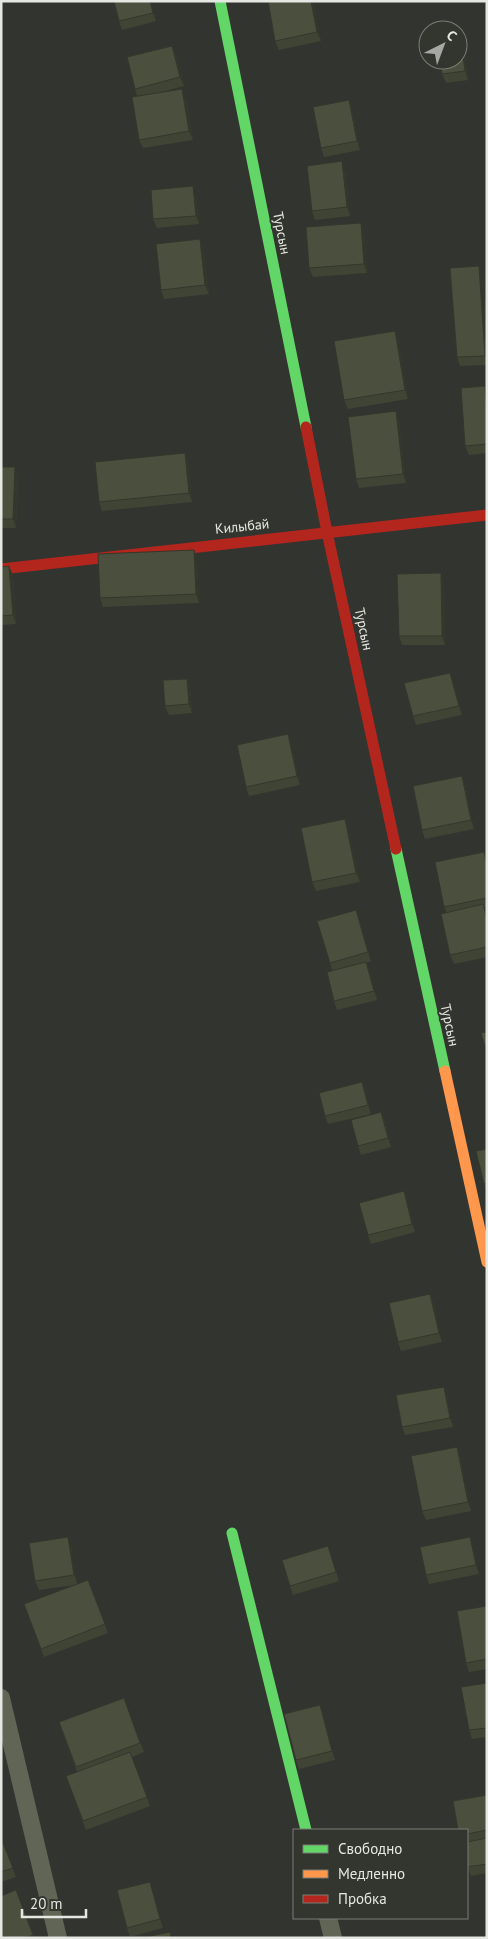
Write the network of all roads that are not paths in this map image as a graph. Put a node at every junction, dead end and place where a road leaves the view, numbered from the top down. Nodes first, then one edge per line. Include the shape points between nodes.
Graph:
1 (220, 1) edge
2 (487, 515) edge
3 (328, 532) junction
4 (1, 569) edge
5 (487, 1262) edge
6 (232, 1533) dead end
7 (1, 1698) edge
8 (306, 1829) edge
9 (328, 1919) edge
10 (58, 1938) edge
11 (333, 1938) edge

1 - 3 street, Турсын
2 - 3 street, Килыбай
3 - 4 street, Килыбай
3 - 5 street, Турсын
6 - 8 street
7 - 10 street
9 - 11 street

